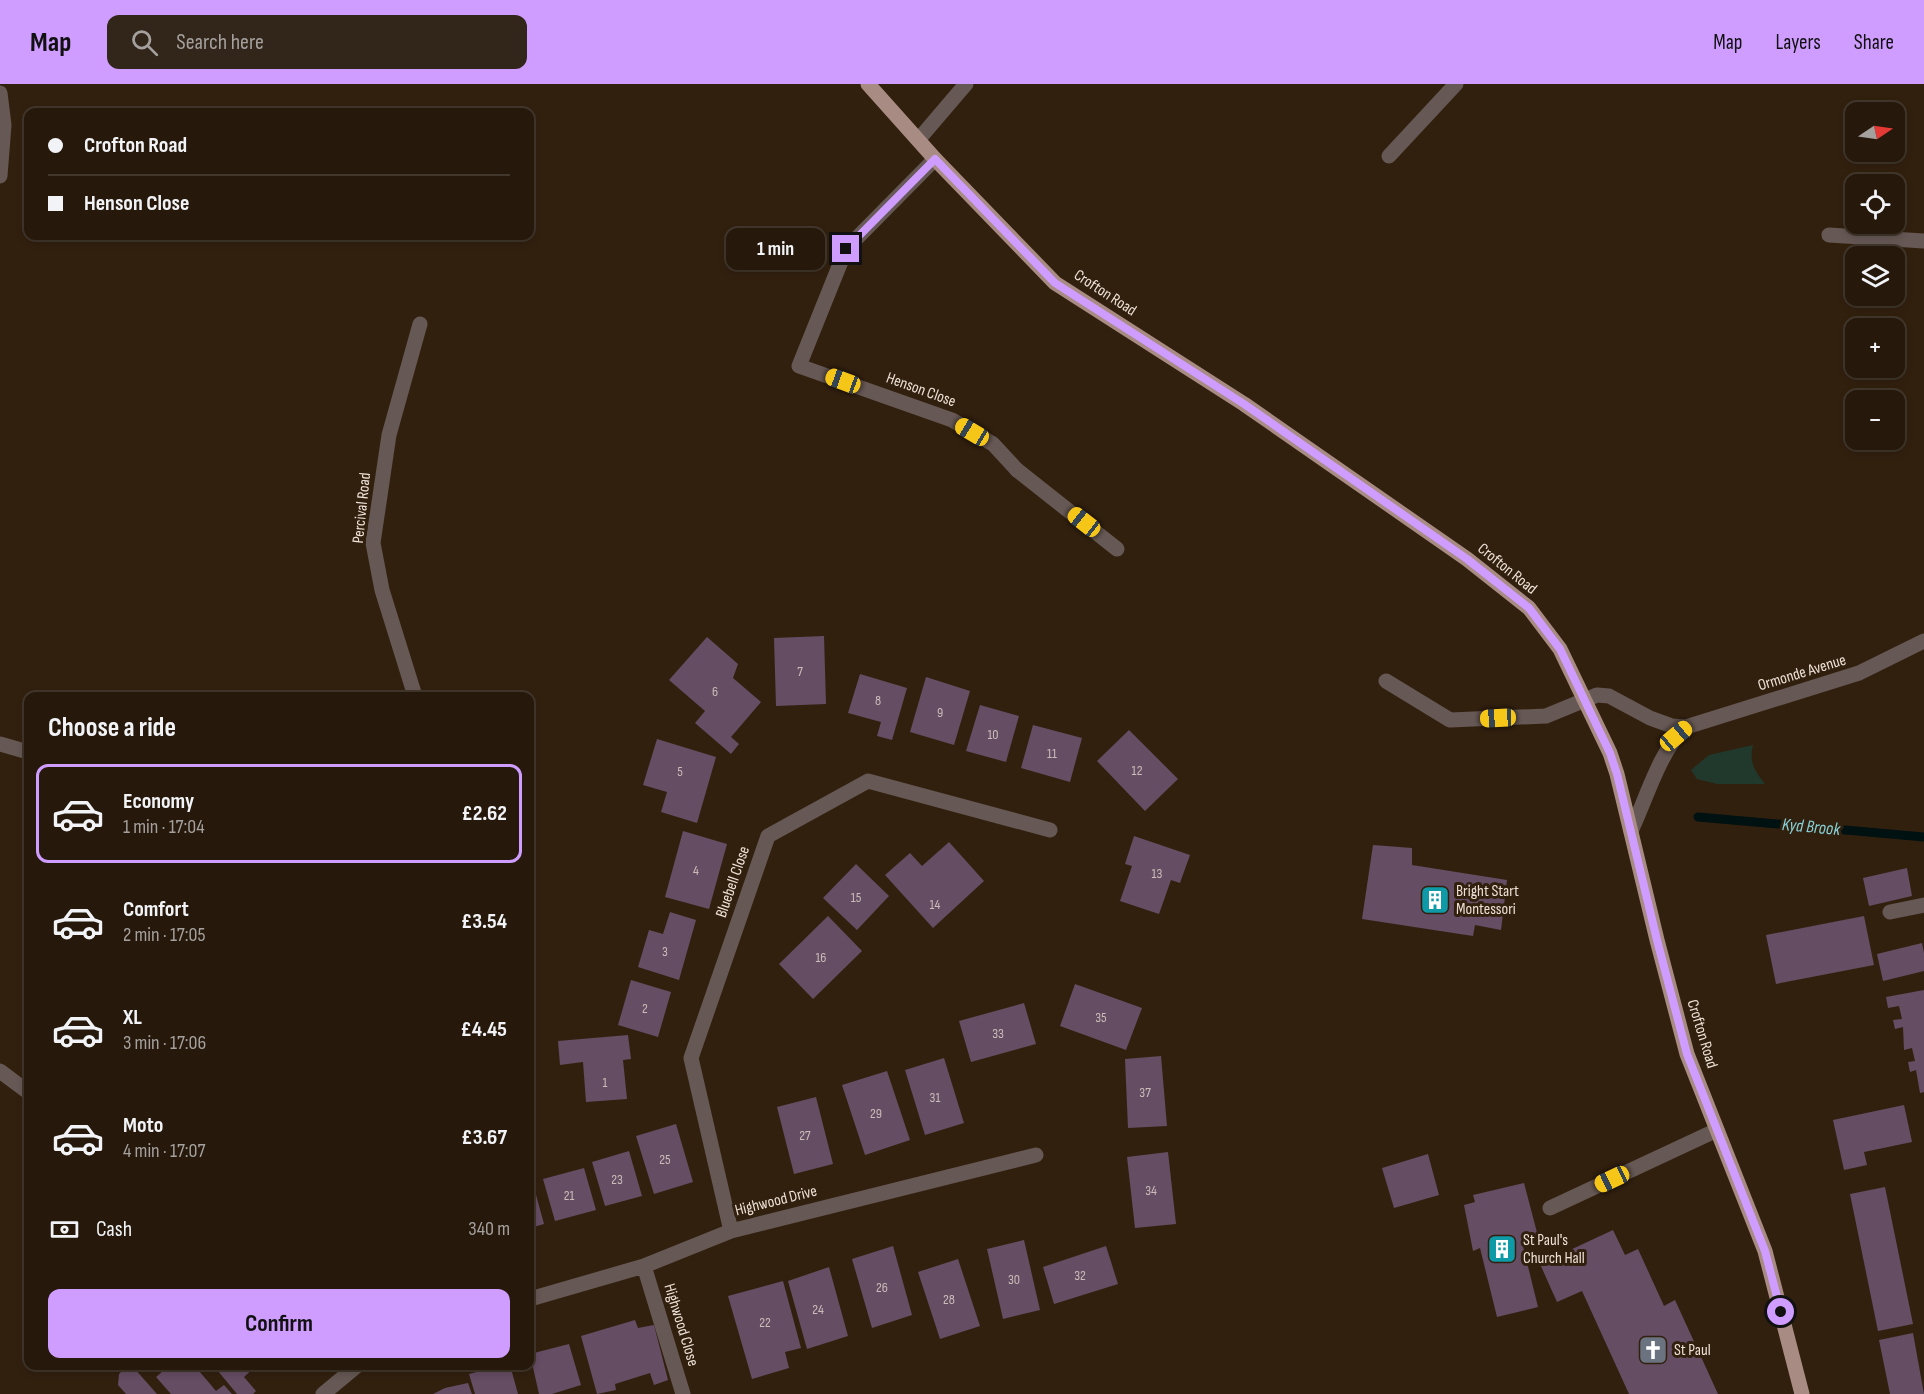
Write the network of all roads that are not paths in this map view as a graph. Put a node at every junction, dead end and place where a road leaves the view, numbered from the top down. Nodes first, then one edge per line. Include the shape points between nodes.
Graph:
1 (868, 84) edge
2 (966, 84) edge
3 (1456, 84) edge
4 (0, 93) edge
5 (919, 139) junction
6 (1389, 156) dead end
7 (935, 159) junction
8 (0, 176) edge
9 (1829, 235) dead end
10 (1924, 241) edge
11 (420, 324) dead end
12 (1117, 549) dead end
13 (1924, 641) edge
14 (1386, 681) dead end
15 (414, 692) edge
16 (1585, 699) junction
17 (1686, 728) junction
18 (0, 744) edge
19 (24, 751) edge
20 (1050, 830) dead end
21 (1631, 831) junction
22 (1924, 905) edge
23 (1890, 912) dead end
24 (0, 1071) edge
25 (24, 1089) edge
26 (1717, 1130) junction
27 (1036, 1155) dead end
28 (1550, 1208) dead end
29 (731, 1231) junction
30 (644, 1266) junction
31 (534, 1298) edge
32 (352, 1370) edge
33 (323, 1394) edge
34 (683, 1394) edge
35 (1802, 1394) edge

1 - 5 main road, Crofton Road
2 - 5 street
3 - 6 street
4 - 8 street via 4,125
5 - 7 main road, Crofton Road
7 - 12 street, Henson Close via 846,249 799,366 952,420 993,444 1017,470
7 - 16 main road, Crofton Road via 1055,283 1244,404 1467,559 1529,608 1560,649
9 - 10 street
11 - 15 street, Percival Road via 389,435 373,543 382,590
13 - 17 street, Ormonde Avenue via 1859,673
14 - 16 street via 1450,720 1546,716
16 - 17 street via 1609,696 1650,718
16 - 21 main road, Crofton Road via 1617,774
17 - 21 street via 1665,754
18 - 19 street
20 - 29 street, Bluebell Close via 868,781 768,836 691,1058
21 - 26 main road, Crofton Road via 1687,1054
22 - 23 street
24 - 25 street
26 - 28 street
26 - 35 main road, Crofton Road via 1765,1251
27 - 29 street, Highwood Drive
29 - 30 street, Highwood Drive
30 - 31 street, Highwood Drive
30 - 34 street, Highwood Close
32 - 33 street

